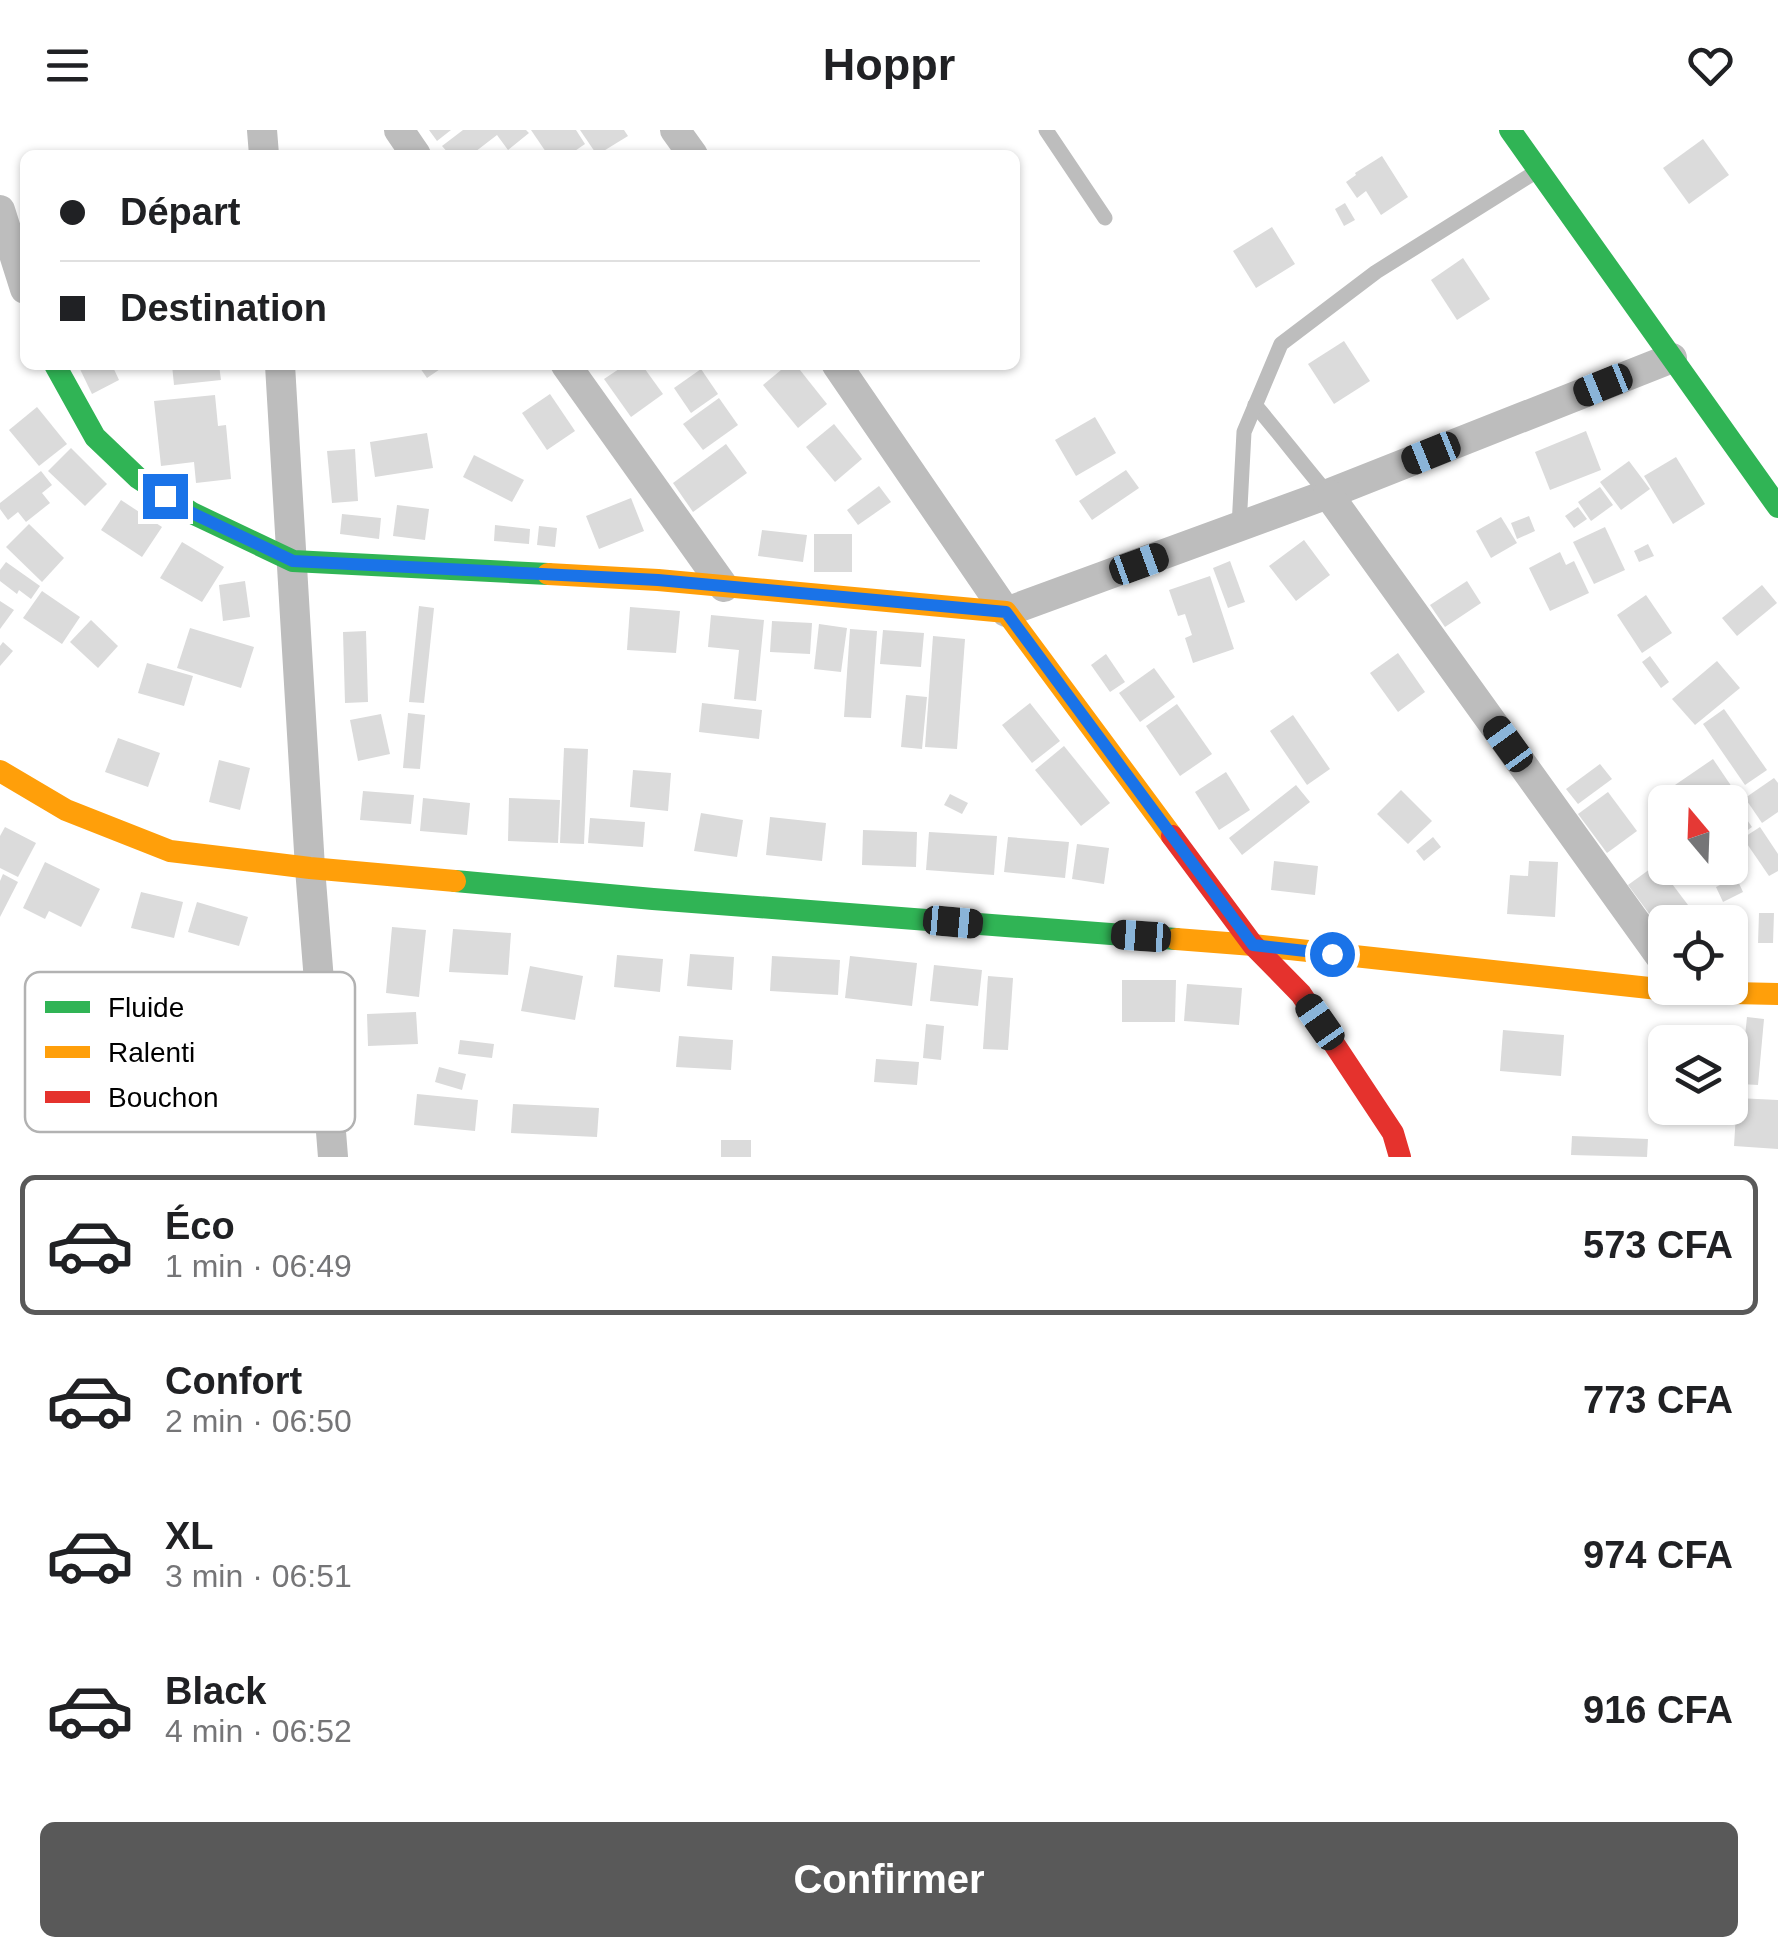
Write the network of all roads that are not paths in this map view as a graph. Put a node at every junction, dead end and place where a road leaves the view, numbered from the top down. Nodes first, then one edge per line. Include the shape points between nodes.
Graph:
1 (1046, 130) edge
2 (1510, 130) edge
3 (1539, 170) junction
4 (0, 210) edge
5 (1105, 218) dead end
6 (20, 273) edge
7 (1672, 358) junction
8 (58, 370) edge
9 (280, 370) edge
10 (570, 370) edge
11 (841, 370) edge
12 (1255, 405) junction
13 (1328, 494) junction
14 (1778, 507) edge
15 (1239, 526) junction
16 (293, 561) junction
17 (724, 587) junction
18 (1006, 612) junction
19 (0, 771) edge
20 (310, 868) junction
21 (1648, 939) edge
22 (1253, 945) junction
23 (318, 972) edge
24 (1648, 986) edge
25 (1748, 993) edge
26 (1778, 994) edge
27 (331, 1132) edge
28 (333, 1157) edge
29 (1400, 1157) edge

1 - 5 lane
2 - 3 street
3 - 7 street
3 - 12 lane via 1376,272 1281,344
4 - 6 street
7 - 13 street
7 - 14 street
8 - 16 street via 96,437 138,478 192,513
9 - 16 street
10 - 17 street
11 - 18 street
12 - 13 lane
12 - 15 lane via 1244,432
13 - 15 street
13 - 21 street
15 - 18 street
16 - 17 street
16 - 20 street
17 - 18 street
18 - 22 street
19 - 20 street via 66,810 170,851
20 - 22 street
20 - 23 street
22 - 24 street
22 - 29 street via 1340,1050 1393,1133
25 - 26 street
27 - 28 street

